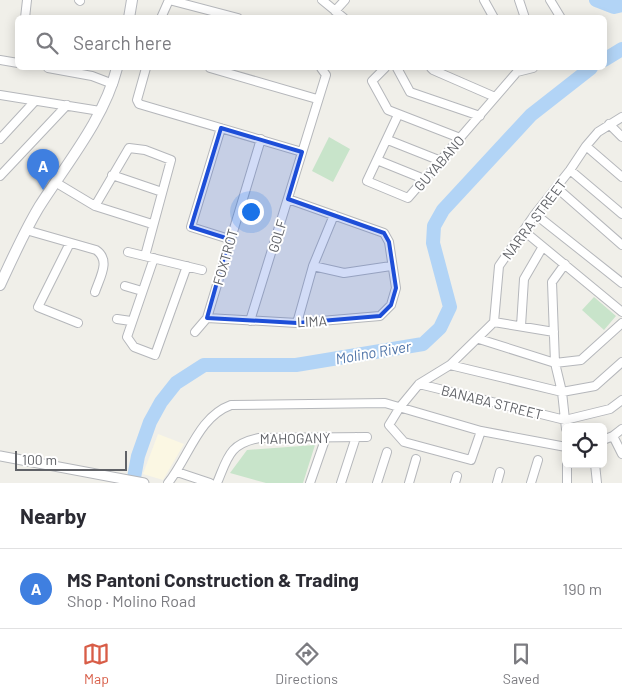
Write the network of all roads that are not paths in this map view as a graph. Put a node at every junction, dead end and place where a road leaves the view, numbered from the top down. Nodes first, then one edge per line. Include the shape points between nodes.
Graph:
1 (27, 0) edge
2 (132, 0) edge
3 (169, 0) edge
4 (322, 0) edge
5 (345, 0) edge
6 (484, 0) edge
7 (519, 0) edge
8 (550, 0) edge
9 (335, 11) junction
10 (27, 15) edge
11 (130, 15) edge
12 (162, 15) edge
13 (226, 15) edge
14 (340, 15) edge
15 (492, 15) edge
16 (524, 15) edge
17 (559, 15) edge
18 (0, 60) edge
19 (15, 62) edge
20 (76, 70) edge
21 (116, 70) edge
22 (145, 70) edge
23 (217, 70) edge
24 (383, 70) edge
25 (398, 70) edge
26 (433, 70) edge
27 (512, 70) edge
28 (522, 70) edge
29 (323, 71) edge
30 (517, 72) junction
31 (113, 84) junction
32 (0, 95) edge
33 (495, 97) junction
34 (317, 99) junction
35 (35, 100) junction
36 (67, 105) junction
37 (100, 111) junction
38 (398, 115) junction
39 (480, 116) junction
40 (622, 117) edge
41 (609, 124) junction
42 (221, 128) junction
43 (622, 137) edge
44 (460, 138) junction
45 (0, 139) edge
46 (261, 139) junction
47 (388, 140) junction
48 (586, 146) junction
49 (302, 152) junction
50 (377, 160) junction
51 (441, 161) junction
52 (570, 170) junction
53 (0, 176) edge
54 (112, 176) junction
55 (622, 177) edge
56 (424, 179) junction
57 (55, 182) junction
58 (556, 188) junction
59 (162, 192) junction
60 (288, 199) junction
61 (95, 206) junction
62 (535, 214) junction
63 (622, 214) edge
64 (334, 215) junction
65 (152, 224) junction
66 (26, 230) junction
67 (524, 231) junction
68 (230, 239) junction
69 (70, 243) junction
70 (622, 245) edge
71 (542, 248) junction
72 (128, 252) dead end
73 (145, 256) junction
74 (154, 258) junction
75 (565, 264) junction
76 (187, 266) junction
77 (313, 266) junction
78 (391, 266) junction
79 (202, 270) dead end
80 (622, 283) edge
81 (0, 285) edge
82 (125, 286) dead end
83 (142, 291) junction
84 (95, 292) dead end
85 (622, 312) edge
86 (207, 318) junction
87 (116, 319) dead end
88 (131, 321) junction
89 (250, 321) junction
90 (494, 322) junction
91 (78, 323) dead end
92 (297, 323) junction
93 (622, 323) edge
94 (521, 326) junction
95 (195, 332) dead end
96 (554, 332) junction
97 (478, 339) junction
98 (622, 362) edge
99 (555, 363) junction
100 (450, 365) junction
101 (419, 384) junction
102 (562, 392) junction
103 (622, 400) edge
104 (400, 407) junction
105 (565, 420) junction
106 (565, 423) edge
107 (622, 429) edge
108 (481, 431) junction
109 (613, 436) junction
110 (326, 437) junction
111 (356, 437) junction
112 (367, 437) dead end
113 (607, 438) edge
114 (562, 445) edge
115 (387, 452) dead end
116 (622, 454) edge
117 (0, 456) edge
118 (416, 460) dead end
119 (538, 460) dead end
120 (567, 468) edge
121 (595, 468) edge
122 (177, 472) junction
123 (500, 472) dead end
124 (144, 483) edge
125 (168, 483) edge
126 (210, 483) edge
127 (217, 483) edge
128 (310, 483) edge
129 (341, 483) edge
130 (377, 483) edge
131 (409, 483) edge
132 (497, 483) edge
133 (531, 483) edge
134 (567, 483) edge
135 (597, 483) edge

1 - 10 street
2 - 11 main road
3 - 12 street
3 - 13 street
4 - 9 street
5 - 9 street
6 - 15 street
7 - 16 street
8 - 17 street
9 - 14 street
18 - 19 street
20 - 31 street
21 - 31 main road
22 - 42 street via 138,104
23 - 34 street
24 - 38 street via 372,81 388,110
25 - 39 street via 410,92
26 - 33 street
27 - 30 street
28 - 30 street
29 - 34 street, GOLF
30 - 33 street, GUYABANO
31 - 37 main road
32 - 35 street
33 - 39 street, GUYABANO
34 - 49 street, GOLF
35 - 36 street
35 - 45 street
36 - 37 street
36 - 53 street
37 - 57 main road
38 - 44 street
38 - 47 street, GUYABANO
39 - 44 street, GUYABANO
40 - 41 street, NARRA STREET
41 - 43 street
41 - 48 street, NARRA STREET
42 - 46 street
42 - 68 street via 191,227
44 - 51 street, GUYABANO
46 - 49 street
46 - 68 street, FOXTROT
47 - 50 street, GUYABANO
47 - 51 street
48 - 52 street, NARRA STREET
48 - 55 street
49 - 60 street, GOLF
50 - 56 street
50 - 56 street, GUYABANO via 367,178 369,184 408,198
51 - 56 street, GUYABANO
52 - 58 street, NARRA STREET
52 - 63 street
54 - 59 street
54 - 59 street via 129,148 145,150 171,160
54 - 61 street
57 - 61 street
57 - 66 main road
58 - 62 street, NARRA STREET
58 - 70 street
59 - 65 street
60 - 64 street
60 - 89 street, GOLF
61 - 65 street
62 - 67 street, NARRA STREET
62 - 80 street
64 - 77 street
64 - 78 street, LIMA via 384,233 389,242
65 - 73 street
66 - 69 street
66 - 81 main road
67 - 71 street
67 - 90 street, NARRA STREET via 499,266
68 - 86 street, FOXTROT
69 - 84 street via 102,254 105,262
69 - 91 street via 38,307
71 - 75 street
71 - 94 street via 524,279
72 - 73 street
73 - 74 street
74 - 76 street
74 - 83 street
75 - 85 street
75 - 96 street via 552,282
76 - 79 street
76 - 88 street via 155,355 134,347 127,337
77 - 78 street via 344,273
77 - 92 street
78 - 92 street, LIMA via 396,288 391,305 380,316
82 - 83 street
83 - 88 street
86 - 89 street, LIMA
86 - 95 street
87 - 88 street
89 - 92 street, LIMA
90 - 94 street
90 - 97 street
93 - 99 street via 582,360
94 - 96 street
96 - 99 street
97 - 99 street
97 - 100 street
98 - 102 street via 594,386
99 - 102 street
100 - 101 street
100 - 102 street
101 - 104 street
101 - 105 street, BANABA STREET
102 - 105 street
103 - 105 street, BANABA STREET via 610,409
104 - 108 street
104 - 108 street via 389,425 404,442 471,460
104 - 122 street via 376,402 231,405 218,410 206,421
105 - 106 street
107 - 109 street
108 - 114 street
109 - 113 street
109 - 116 street
110 - 111 street, MAHOGANY
110 - 127 street, MAHOGANY via 242,441 230,453
110 - 128 street
111 - 112 street, MAHOGANY
111 - 129 street
115 - 130 street
117 - 124 street
118 - 131 street
119 - 133 street
120 - 134 street
121 - 135 street
122 - 125 street
122 - 126 street
123 - 132 street

